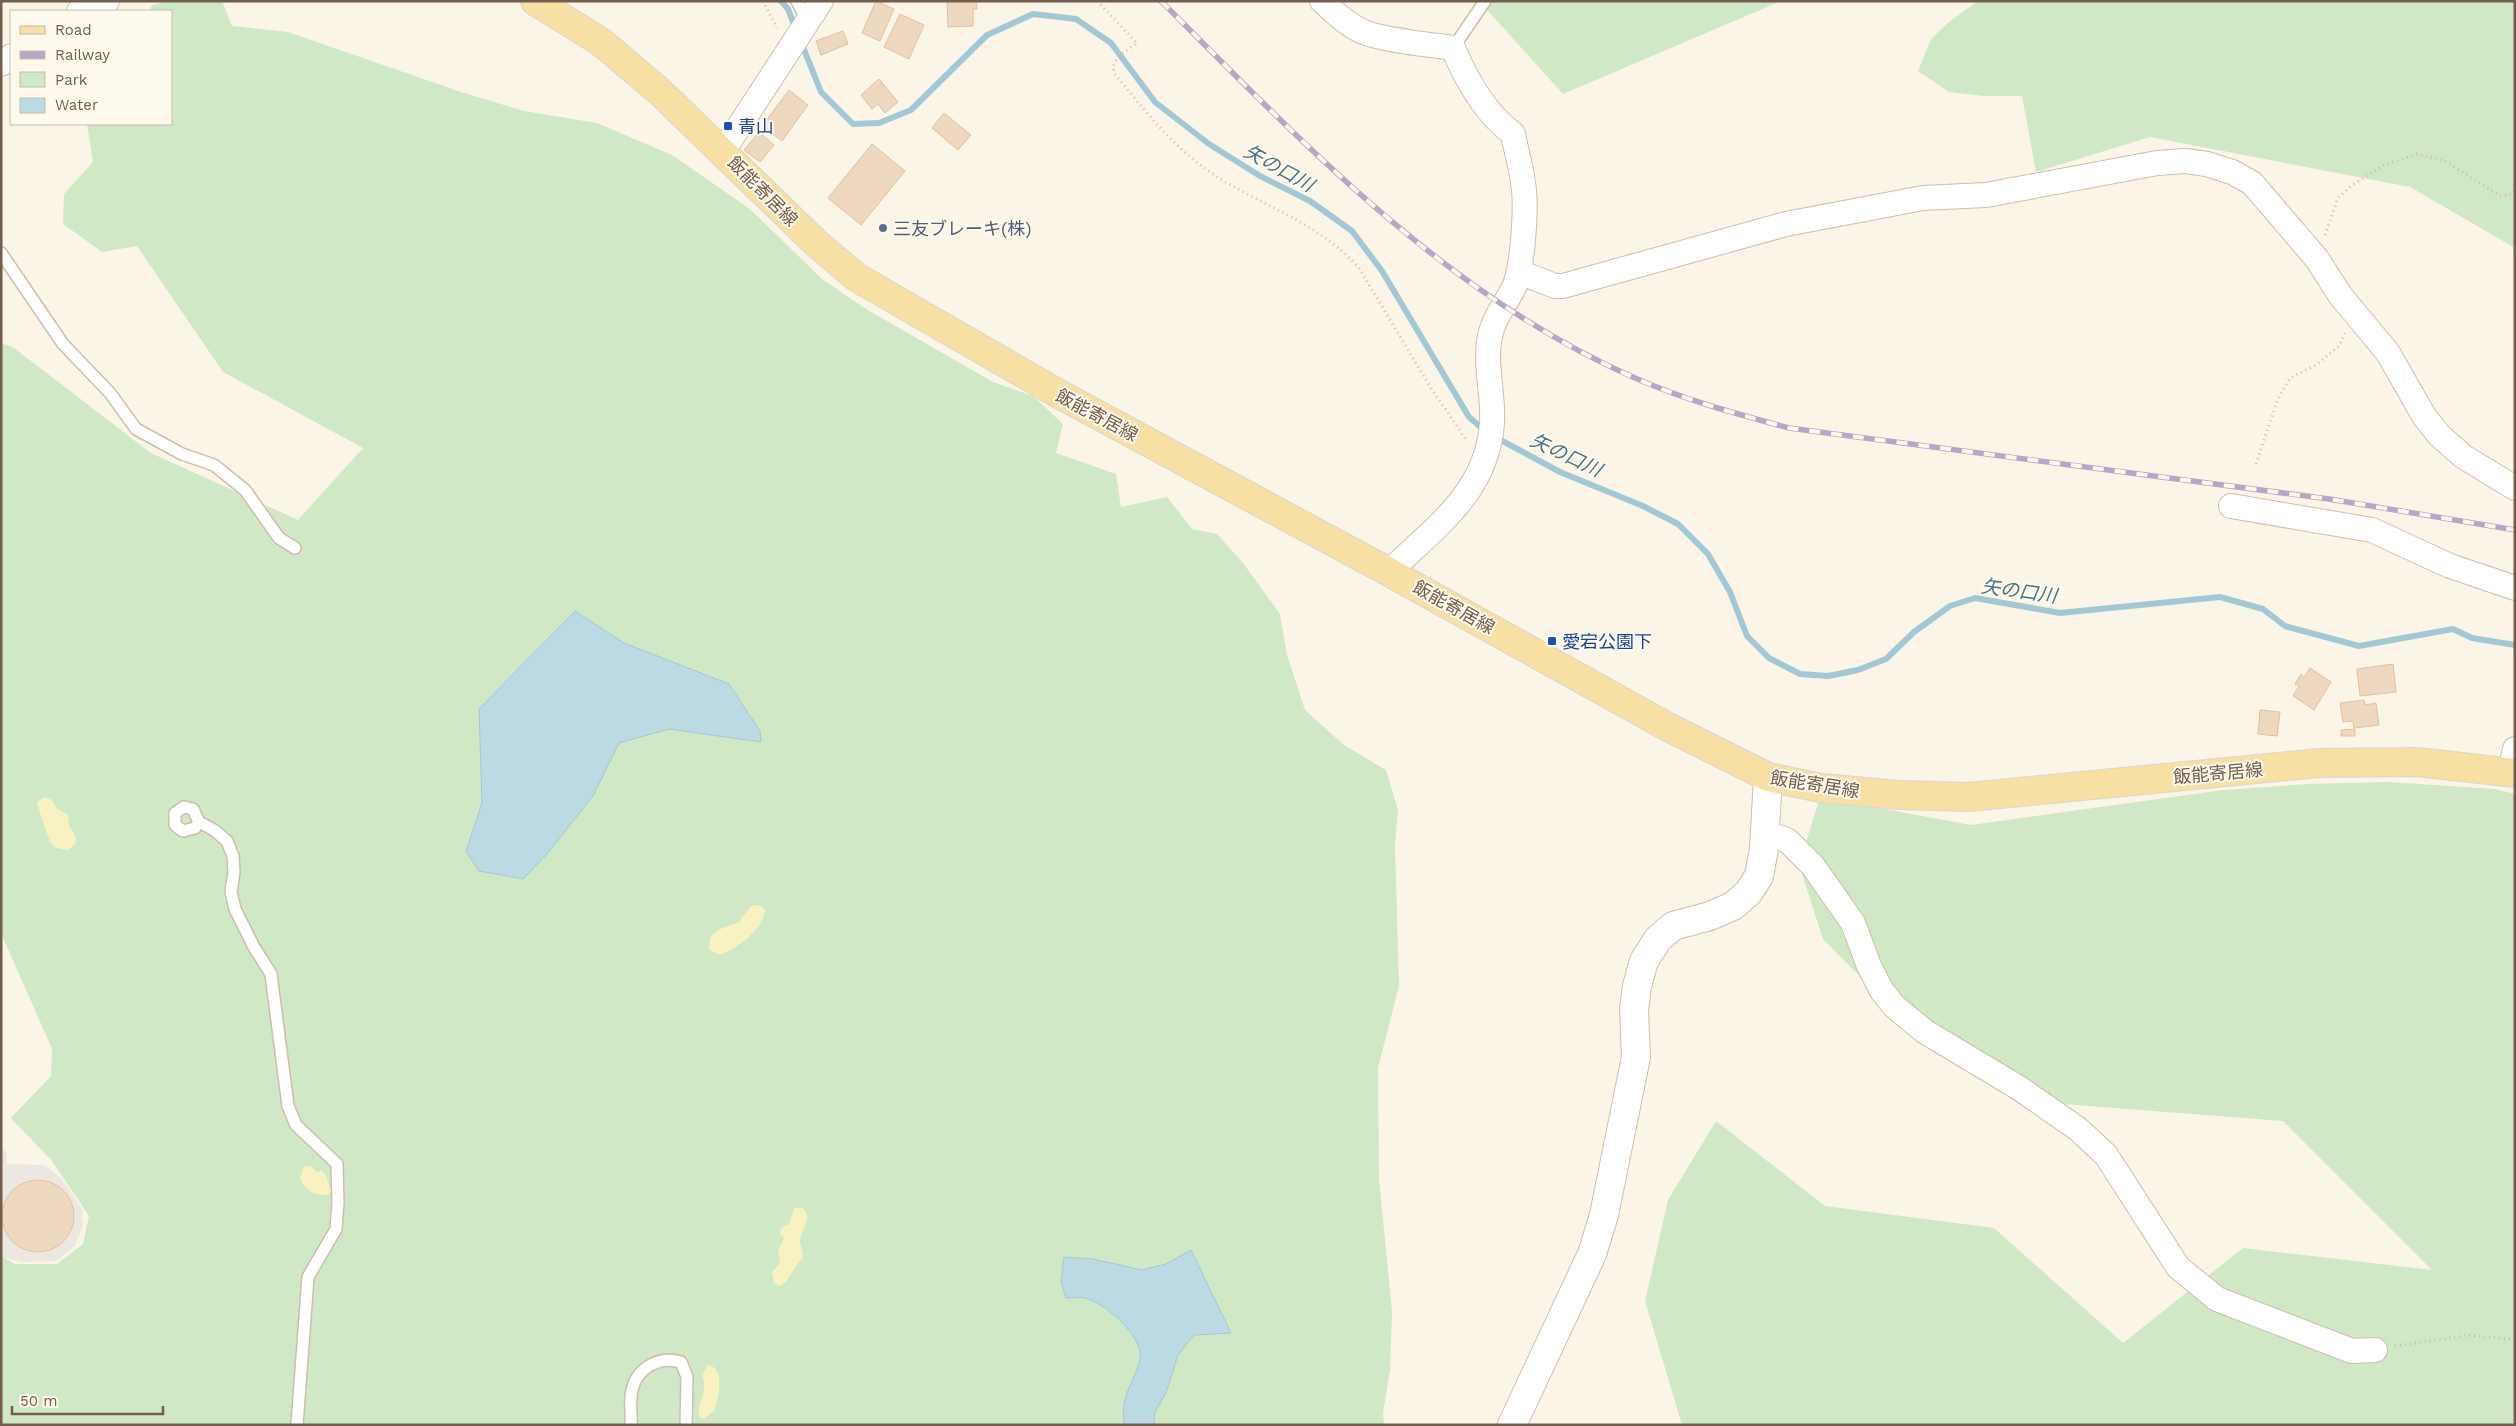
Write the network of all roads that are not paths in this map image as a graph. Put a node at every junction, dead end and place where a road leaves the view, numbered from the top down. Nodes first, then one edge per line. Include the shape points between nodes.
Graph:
1 (107, 1) edge
2 (535, 1) edge
3 (797, 1) edge
4 (821, 1) edge
5 (1322, 1) edge
6 (1485, 1) edge
7 (82, 10) edge
8 (807, 24) junction
9 (1453, 48) junction
10 (723, 151) junction
11 (1, 253) edge
12 (1519, 272) junction
13 (2515, 488) edge
14 (2231, 506) dead end
15 (295, 548) dead end
16 (1389, 572) junction
17 (2515, 588) edge
18 (2513, 765) edge
19 (1768, 777) junction
20 (199, 822) dead end
21 (1766, 834) junction
22 (2375, 1350) road end
23 (297, 1425) edge
24 (631, 1425) edge
25 (686, 1425) edge
26 (1512, 1425) edge

1 - 7 street
2 - 10 main road, 飯能寄居線 via 601,42
3 - 8 lane
4 - 8 street
5 - 9 street via 1338,16 1368,34
6 - 9 lane
8 - 10 street
9 - 12 street via 1473,87 1499,124 1513,134 1524,184
10 - 16 main road, 飯能寄居線 via 815,242 864,282 1059,394
11 - 15 lane via 63,344 110,393 136,429 182,454 214,465 245,490 279,538
12 - 13 street via 1563,286 1786,224 1923,198 1986,194 2120,169 2186,161 2207,164 2252,183 2317,259 2388,353 2424,416 2439,435 2464,456
12 - 16 street via 1490,334 1492,424 1486,455 1465,498
14 - 17 street via 2372,530 2450,566
16 - 19 main road, 飯能寄居線 via 1668,728
18 - 19 main road, 飯能寄居線 via 2319,763 1969,796 1821,788
19 - 21 street
20 - 23 lane via 227,841 233,856 231,892 235,909 271,974 288,1106 296,1126 337,1164 336,1229 308,1277
21 - 22 street via 1788,840 1814,866 1852,923 1869,966 1894,1006 1924,1031 2012,1083 2078,1129 2106,1155 2178,1267 2217,1299 2352,1351
21 - 26 street via 1759,876 1748,893 1733,906 1673,926 1658,939 1644,961 1634,1010 1636,1057 1604,1216 1592,1254
24 - 25 lane via 631,1396 636,1381 644,1369 656,1361 670,1359 682,1362 687,1377

